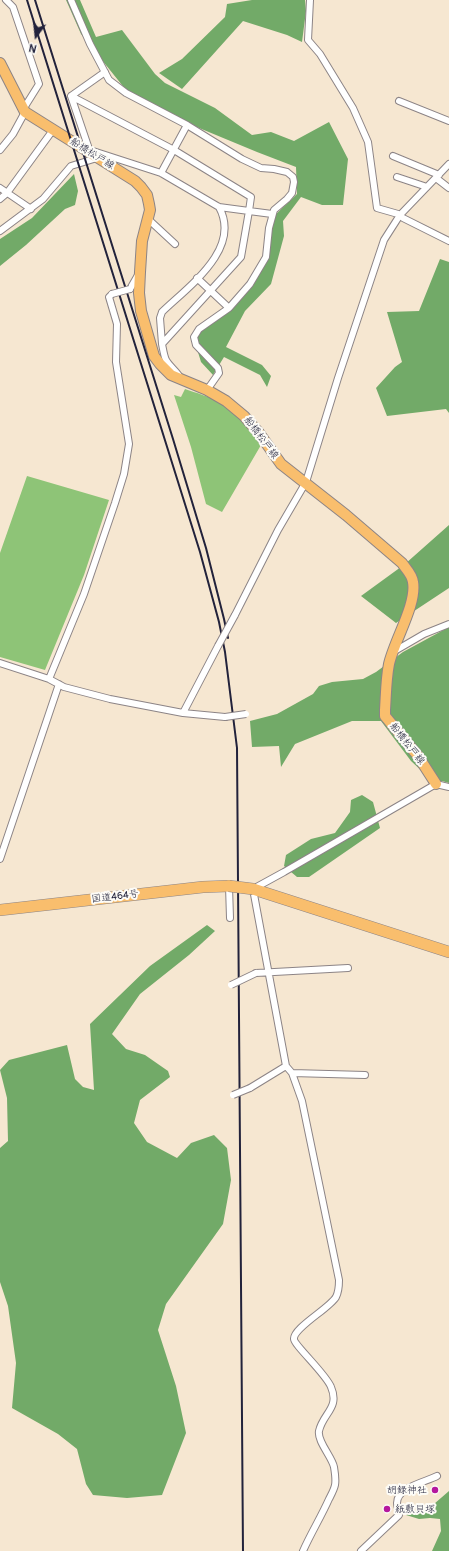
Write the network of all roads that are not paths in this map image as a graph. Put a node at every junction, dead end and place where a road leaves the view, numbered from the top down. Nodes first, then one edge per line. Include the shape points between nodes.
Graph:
1 (6, 0) edge
2 (71, 0) edge
3 (310, 0) edge
4 (0, 62) edge
5 (105, 72) junction
6 (71, 96) junction
7 (399, 101) dead end
8 (25, 110) junction
9 (449, 121) edge
10 (187, 124) junction
11 (54, 130) junction
12 (0, 150) edge
13 (174, 150) junction
14 (93, 154) junction
15 (393, 156) dead end
16 (449, 164) edge
17 (161, 173) junction
18 (397, 176) dead end
19 (437, 176) junction
20 (427, 187) junction
21 (0, 188) edge
22 (449, 188) edge
23 (7, 193) junction
24 (0, 199) edge
25 (219, 206) junction
26 (30, 209) junction
27 (249, 211) junction
28 (272, 214) junction
29 (400, 215) junction
30 (148, 219) junction
31 (0, 231) edge
32 (449, 241) edge
33 (175, 244) dead end
34 (140, 272) junction
35 (197, 278) junction
36 (210, 291) junction
37 (229, 308) junction
38 (162, 344) junction
39 (181, 379) junction
40 (207, 390) junction
41 (306, 482) junction
42 (449, 624) edge
43 (392, 652) junction
44 (0, 663) edge
45 (49, 678) junction
46 (59, 684) junction
47 (182, 713) junction
48 (246, 714) dead end
49 (436, 784) junction
50 (449, 787) edge
51 (0, 859) edge
52 (229, 886) junction
53 (252, 888) junction
54 (0, 910) edge
55 (230, 918) dead end
56 (449, 952) edge
57 (348, 968) dead end
58 (267, 973) junction
59 (231, 985) dead end
60 (286, 1066) junction
61 (292, 1073) junction
62 (365, 1075) dead end
63 (233, 1095) dead end
64 (437, 1476) dead end
65 (303, 1551) edge
66 (361, 1551) edge

1 - 8 street via 13,7 39,84
2 - 5 street
3 - 29 street via 308,40 320,54 353,108 368,142 377,208
4 - 8 main road
5 - 6 street
5 - 10 street via 109,80 126,93
6 - 13 street
6 - 14 street
7 - 9 street
8 - 11 main road, 船橋松戸線
8 - 12 street via 13,134
10 - 13 street
10 - 28 street via 242,159 261,168 287,172 293,177 292,193
11 - 14 main road, 船橋松戸線
11 - 23 street
13 - 17 street
13 - 27 street via 251,197
14 - 17 street
14 - 26 street via 71,166 43,200
14 - 30 main road, 船橋松戸線 via 141,187 147,195 149,204
15 - 19 street
16 - 19 street
17 - 25 street
18 - 20 street
19 - 20 street
19 - 22 street
20 - 29 street
21 - 23 street
23 - 24 street
23 - 26 street
25 - 27 street
25 - 35 street via 225,222 224,237 211,263
26 - 31 street
27 - 28 street
27 - 36 street via 241,257
28 - 37 street via 266,257 250,284
29 - 32 street
29 - 41 street via 384,240
30 - 33 street
30 - 34 main road, 船橋松戸線 via 142,241
34 - 39 main road, 船橋松戸線 via 141,311 154,356 166,372
34 - 45 street, bridge via 130,289 109,297 117,324 116,362 130,444 124,474 84,594
35 - 36 street
35 - 38 street via 162,312
36 - 37 street
36 - 38 street
37 - 40 street via 199,329 194,337 196,345 218,368 219,373
38 - 39 street via 165,359
39 - 40 main road, 船橋松戸線
40 - 41 main road, 船橋松戸線 via 244,416 281,464
41 - 43 main road, 船橋松戸線 via 402,563 411,575 412,594
41 - 47 street, bridge
42 - 43 street via 424,634
43 - 49 main road, 船橋松戸線 via 385,716 418,756
44 - 45 street
45 - 46 street
46 - 47 street via 110,700
46 - 51 street
47 - 48 street, bridge via 225,717
49 - 50 street
49 - 53 street
52 - 53 highway, 国道464号, bridge
52 - 54 highway, 国道464号
52 - 55 street
53 - 56 highway
53 - 58 street
57 - 58 street
58 - 59 street, bridge via 256,974
58 - 60 street
60 - 61 street
60 - 63 street, bridge via 250,1088
61 - 62 street
61 - 65 street via 311,1140 339,1280 336,1298 302,1327 294,1339 327,1379 334,1394 333,1407 319,1430 319,1436 335,1469 335,1486
64 - 66 street via 400,1494 397,1502 399,1515

